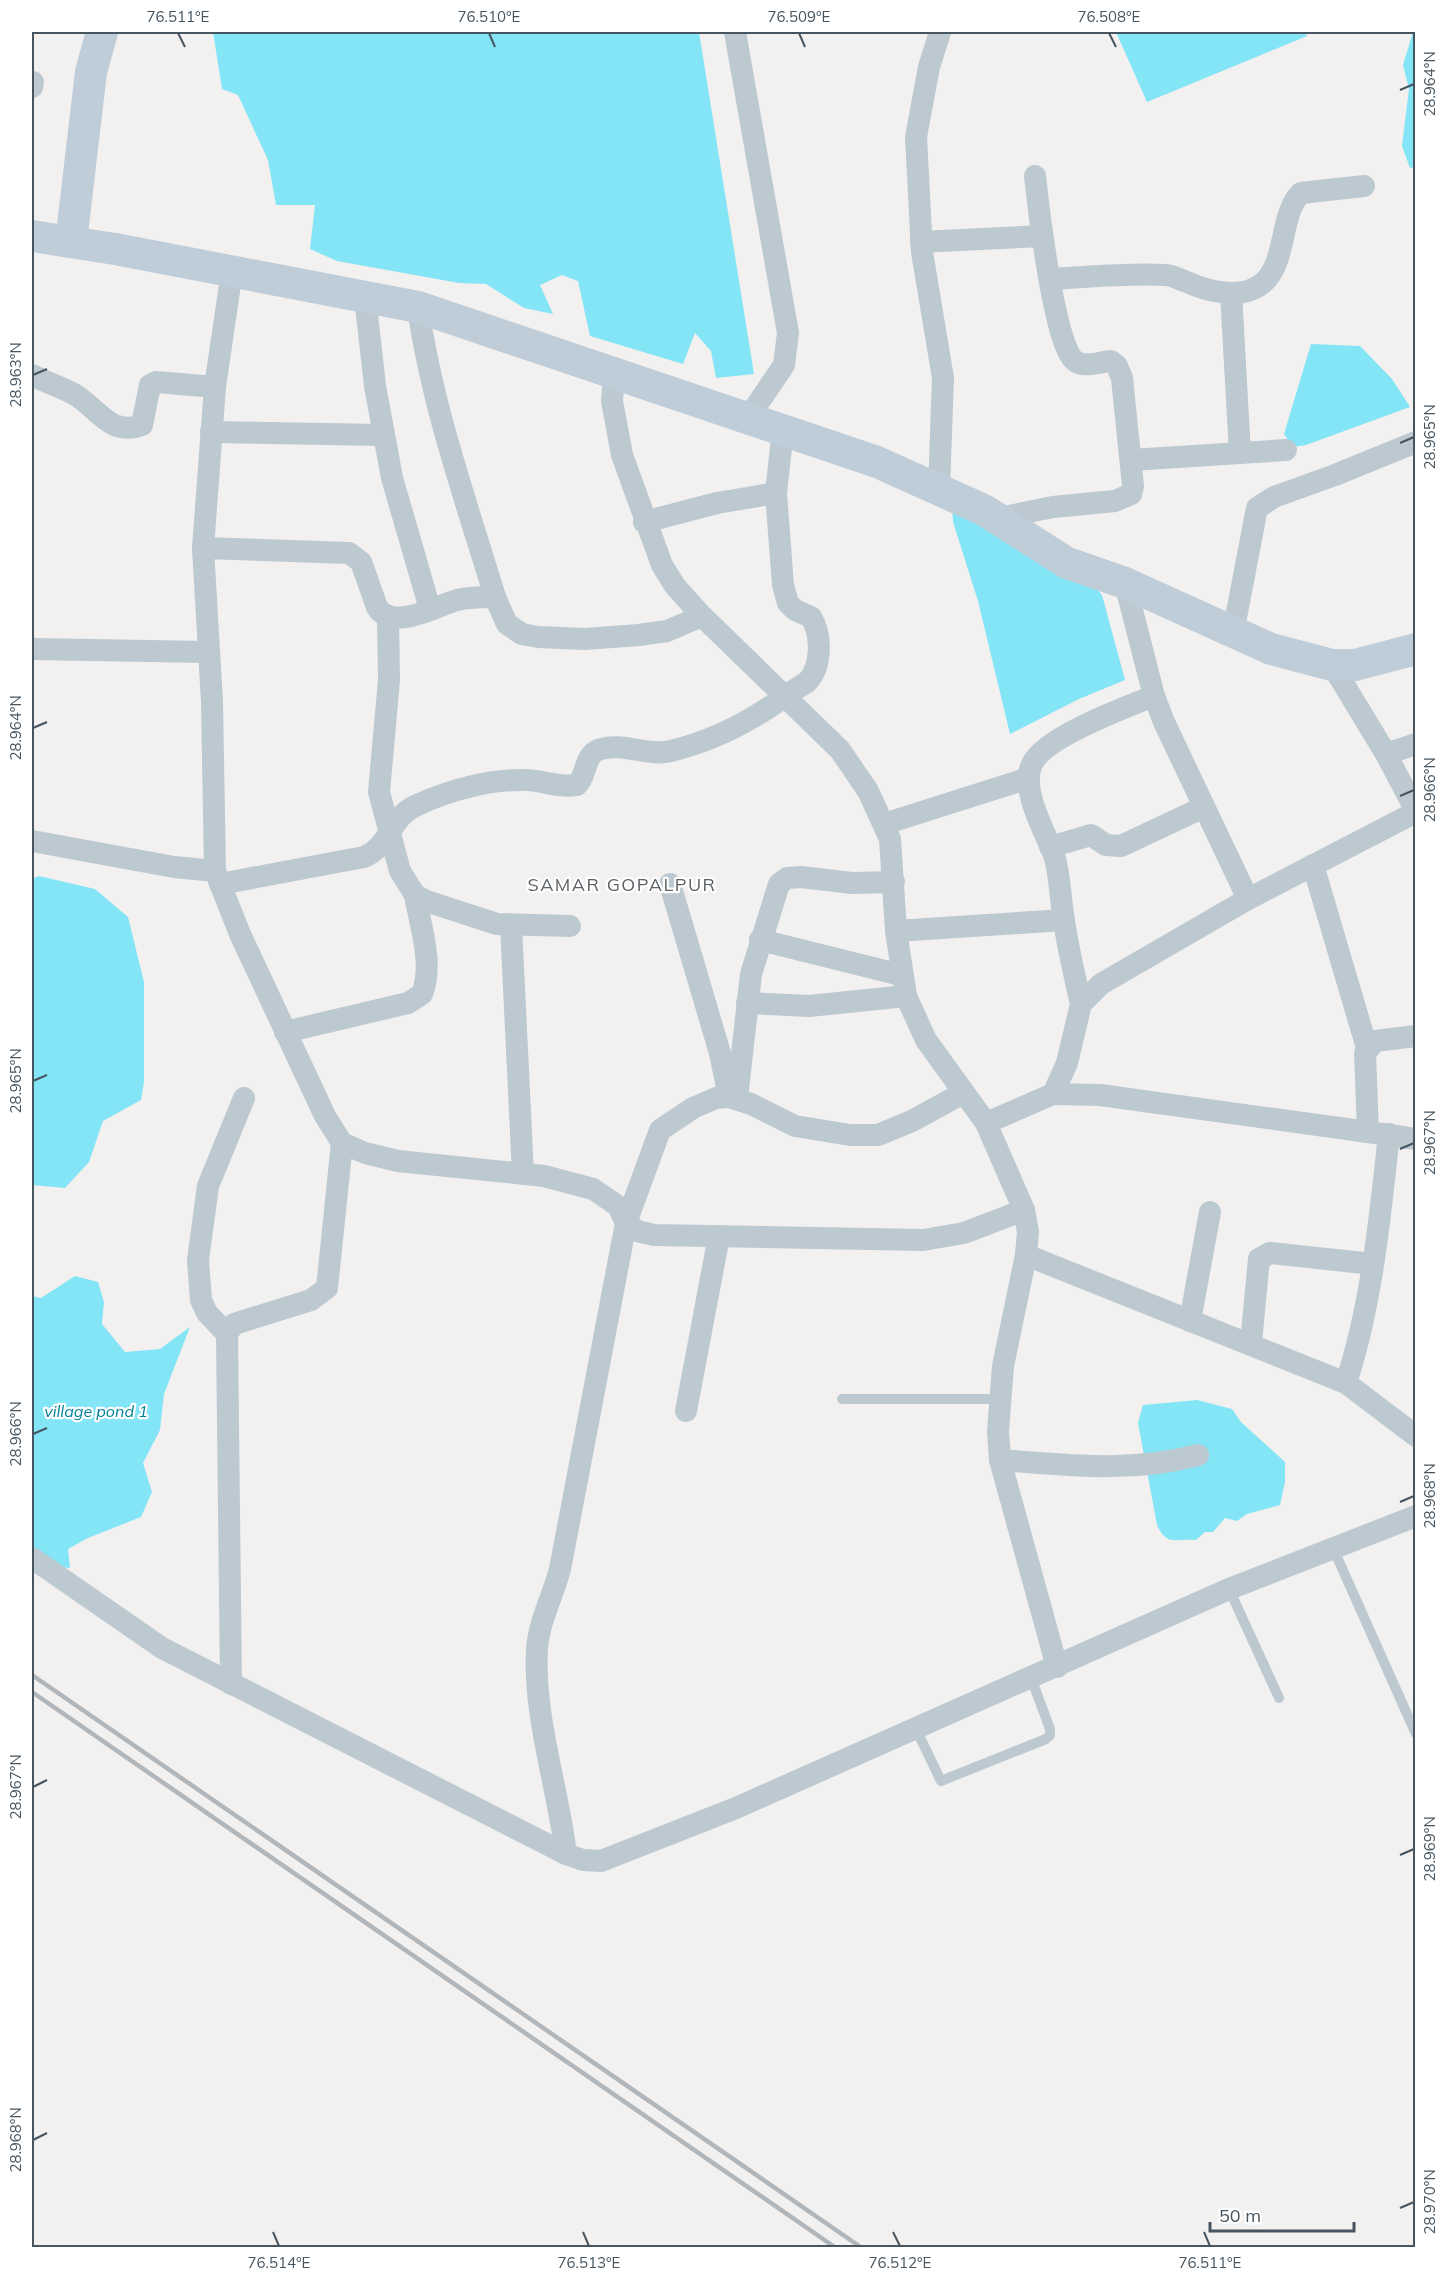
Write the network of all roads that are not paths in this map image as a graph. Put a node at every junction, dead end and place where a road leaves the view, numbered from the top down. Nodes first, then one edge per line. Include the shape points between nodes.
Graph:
1 (102, 32) edge
2 (735, 32) edge
3 (940, 32) edge
4 (1035, 176) dead end
5 (1364, 186) dead end
6 (32, 236) edge
7 (1042, 236) junction
8 (71, 242) junction
9 (921, 242) junction
10 (232, 271) junction
11 (1050, 279) junction
12 (1231, 293) junction
13 (364, 297) junction
14 (418, 307) junction
15 (614, 374) junction
16 (32, 375) edge
17 (215, 387) junction
18 (747, 418) junction
19 (783, 429) junction
20 (211, 432) junction
21 (383, 435) junction
22 (1416, 442) edge
23 (1286, 450) dead end
24 (1240, 453) junction
25 (1131, 460) junction
26 (939, 489) junction
27 (776, 493) junction
28 (999, 518) junction
29 (644, 522) junction
30 (203, 548) junction
31 (1125, 584) junction
32 (495, 597) junction
33 (430, 609) junction
34 (388, 616) junction
35 (702, 616) junction
36 (1233, 633) junction
37 (32, 649) edge
38 (1416, 649) edge
39 (207, 652) junction
40 (1332, 665) junction
41 (783, 695) junction
42 (1154, 696) junction
43 (1416, 744) edge
44 (1386, 754) junction
45 (1029, 778) junction
46 (1204, 807) junction
47 (1416, 812) edge
48 (884, 824) junction
49 (391, 830) junction
50 (32, 841) edge
51 (1050, 847) junction
52 (1313, 865) junction
53 (218, 877) junction
54 (894, 882) junction
55 (670, 884) dead end
56 (415, 895) junction
57 (1248, 899) junction
58 (1064, 920) junction
59 (511, 926) junction
60 (570, 926) dead end
61 (896, 931) junction
62 (760, 940) junction
63 (903, 986) junction
64 (747, 1003) junction
65 (1081, 1004) junction
66 (285, 1032) junction
67 (1416, 1036) edge
68 (1367, 1048) junction
69 (963, 1093) junction
70 (1053, 1094) junction
71 (733, 1097) junction
72 (244, 1098) dead end
73 (986, 1123) junction
74 (1378, 1133) junction
75 (1416, 1139) edge
76 (342, 1143) junction
77 (523, 1174) junction
78 (1024, 1210) junction
79 (1210, 1212) dead end
80 (626, 1223) junction
81 (719, 1236) junction
82 (1026, 1255) junction
83 (1373, 1264) junction
84 (1190, 1321) junction
85 (227, 1334) junction
86 (1251, 1343) junction
87 (1346, 1383) junction
88 (842, 1399) dead end
89 (1000, 1399) junction
90 (686, 1412) dead end
91 (1416, 1436) edge
92 (1198, 1455) dead end
93 (1000, 1460) junction
94 (1416, 1515) edge
95 (1333, 1548) junction
96 (32, 1558) edge
97 (1229, 1589) junction
98 (1057, 1666) junction
99 (1031, 1678) junction
100 (231, 1684) junction
101 (1279, 1698) dead end
102 (916, 1729) junction
103 (1416, 1734) edge
104 (566, 1854) junction

1 - 8 street via 91,72
2 - 18 street via 788,333 784,365
3 - 9 street via 916,137
4 - 7 street
5 - 12 street via 1301,193 1293,204 1267,280 1256,288
6 - 8 street
7 - 9 street
7 - 11 street
8 - 10 street
9 - 26 street via 943,378
10 - 13 street
10 - 17 street
11 - 12 street via 1170,275 1208,290
11 - 25 street via 1063,341 1072,360 1086,364 1111,361 1118,366
12 - 24 street
13 - 14 street
13 - 21 street
14 - 15 street
14 - 32 street via 443,423
15 - 18 street
15 - 29 street via 612,401 617,430
16 - 17 street via 76,395 108,423 120,428 142,424 150,385 156,382
17 - 20 street
18 - 19 street
19 - 26 street
19 - 27 street
20 - 21 street
20 - 30 street
21 - 33 street via 402,519
22 - 36 street via 1264,501 1255,516
23 - 24 street
24 - 25 street
25 - 28 street via 1133,486 1126,497
26 - 28 street
27 - 29 street
27 - 41 street via 785,597 795,610 811,617 819,652 814,676
28 - 31 street via 1067,563
29 - 35 street via 662,566
30 - 34 street via 349,553 361,562 377,607
30 - 39 street
31 - 36 street
31 - 42 street
32 - 33 street via 459,600
32 - 35 street via 507,624 522,634 538,637 639,635 667,631
33 - 34 street via 404,617
34 - 49 street via 388,680 378,777 383,816
35 - 41 street
36 - 40 street via 1296,658
37 - 39 street
38 - 40 street via 1355,665
39 - 53 street
40 - 44 street
41 - 48 street via 853,767
41 - 49 street via 744,722 681,748 654,753 618,748 596,751 577,785 506,781 452,792 411,808
42 - 45 street via 1054,742 1031,765
42 - 46 street
43 - 44 street
44 - 47 street
45 - 48 street
45 - 51 street via 1040,825
46 - 51 street via 1120,846 1106,845 1090,835
46 - 57 street
47 - 52 street
48 - 54 street via 890,839
49 - 53 street via 383,846 364,857
49 - 56 street via 397,862
50 - 53 street
51 - 58 street
52 - 57 street
52 - 68 street
53 - 66 street
54 - 61 street
54 - 62 street via 787,878 776,889
55 - 71 street
56 - 59 street
56 - 66 street via 426,958 422,994 408,1004
57 - 65 street via 1101,984
58 - 61 street
58 - 65 street
59 - 60 street
59 - 77 street
61 - 63 street
62 - 63 street
62 - 64 street
63 - 64 street via 809,1006
63 - 69 street via 926,1040
64 - 71 street
65 - 70 street via 1067,1063
66 - 76 street via 324,1116
67 - 68 street via 1375,1041
68 - 74 street
69 - 71 street via 892,1131 867,1137 795,1126
69 - 73 street
70 - 73 street
70 - 74 street via 1100,1095
71 - 80 street via 716,1098 693,1108 660,1130
72 - 85 street via 208,1186 198,1260 204,1306 214,1324
73 - 78 street
74 - 75 street
74 - 83 street
76 - 77 street via 398,1161
76 - 85 street via 327,1288 311,1300 234,1324
77 - 80 street via 593,1189 618,1206
78 - 81 street via 964,1233 923,1240
78 - 82 street via 1028,1232
79 - 84 street
80 - 81 street via 654,1236
80 - 104 street via 560,1569 537,1649 545,1733
81 - 90 street
82 - 84 street
82 - 89 street
83 - 86 street via 1263,1255 1259,1259
83 - 87 street
84 - 86 street
85 - 100 street
86 - 87 street
87 - 91 street
88 - 89 lane
89 - 93 street
92 - 93 street via 1164,1464 1106,1468
93 - 98 street
94 - 95 street
95 - 97 street
95 - 103 lane
96 - 100 street via 162,1648
97 - 98 street
97 - 101 lane
98 - 99 street
99 - 102 street
99 - 102 lane via 1050,1729 1046,1739 941,1781
100 - 104 street
102 - 104 street via 620,1855 601,1861

